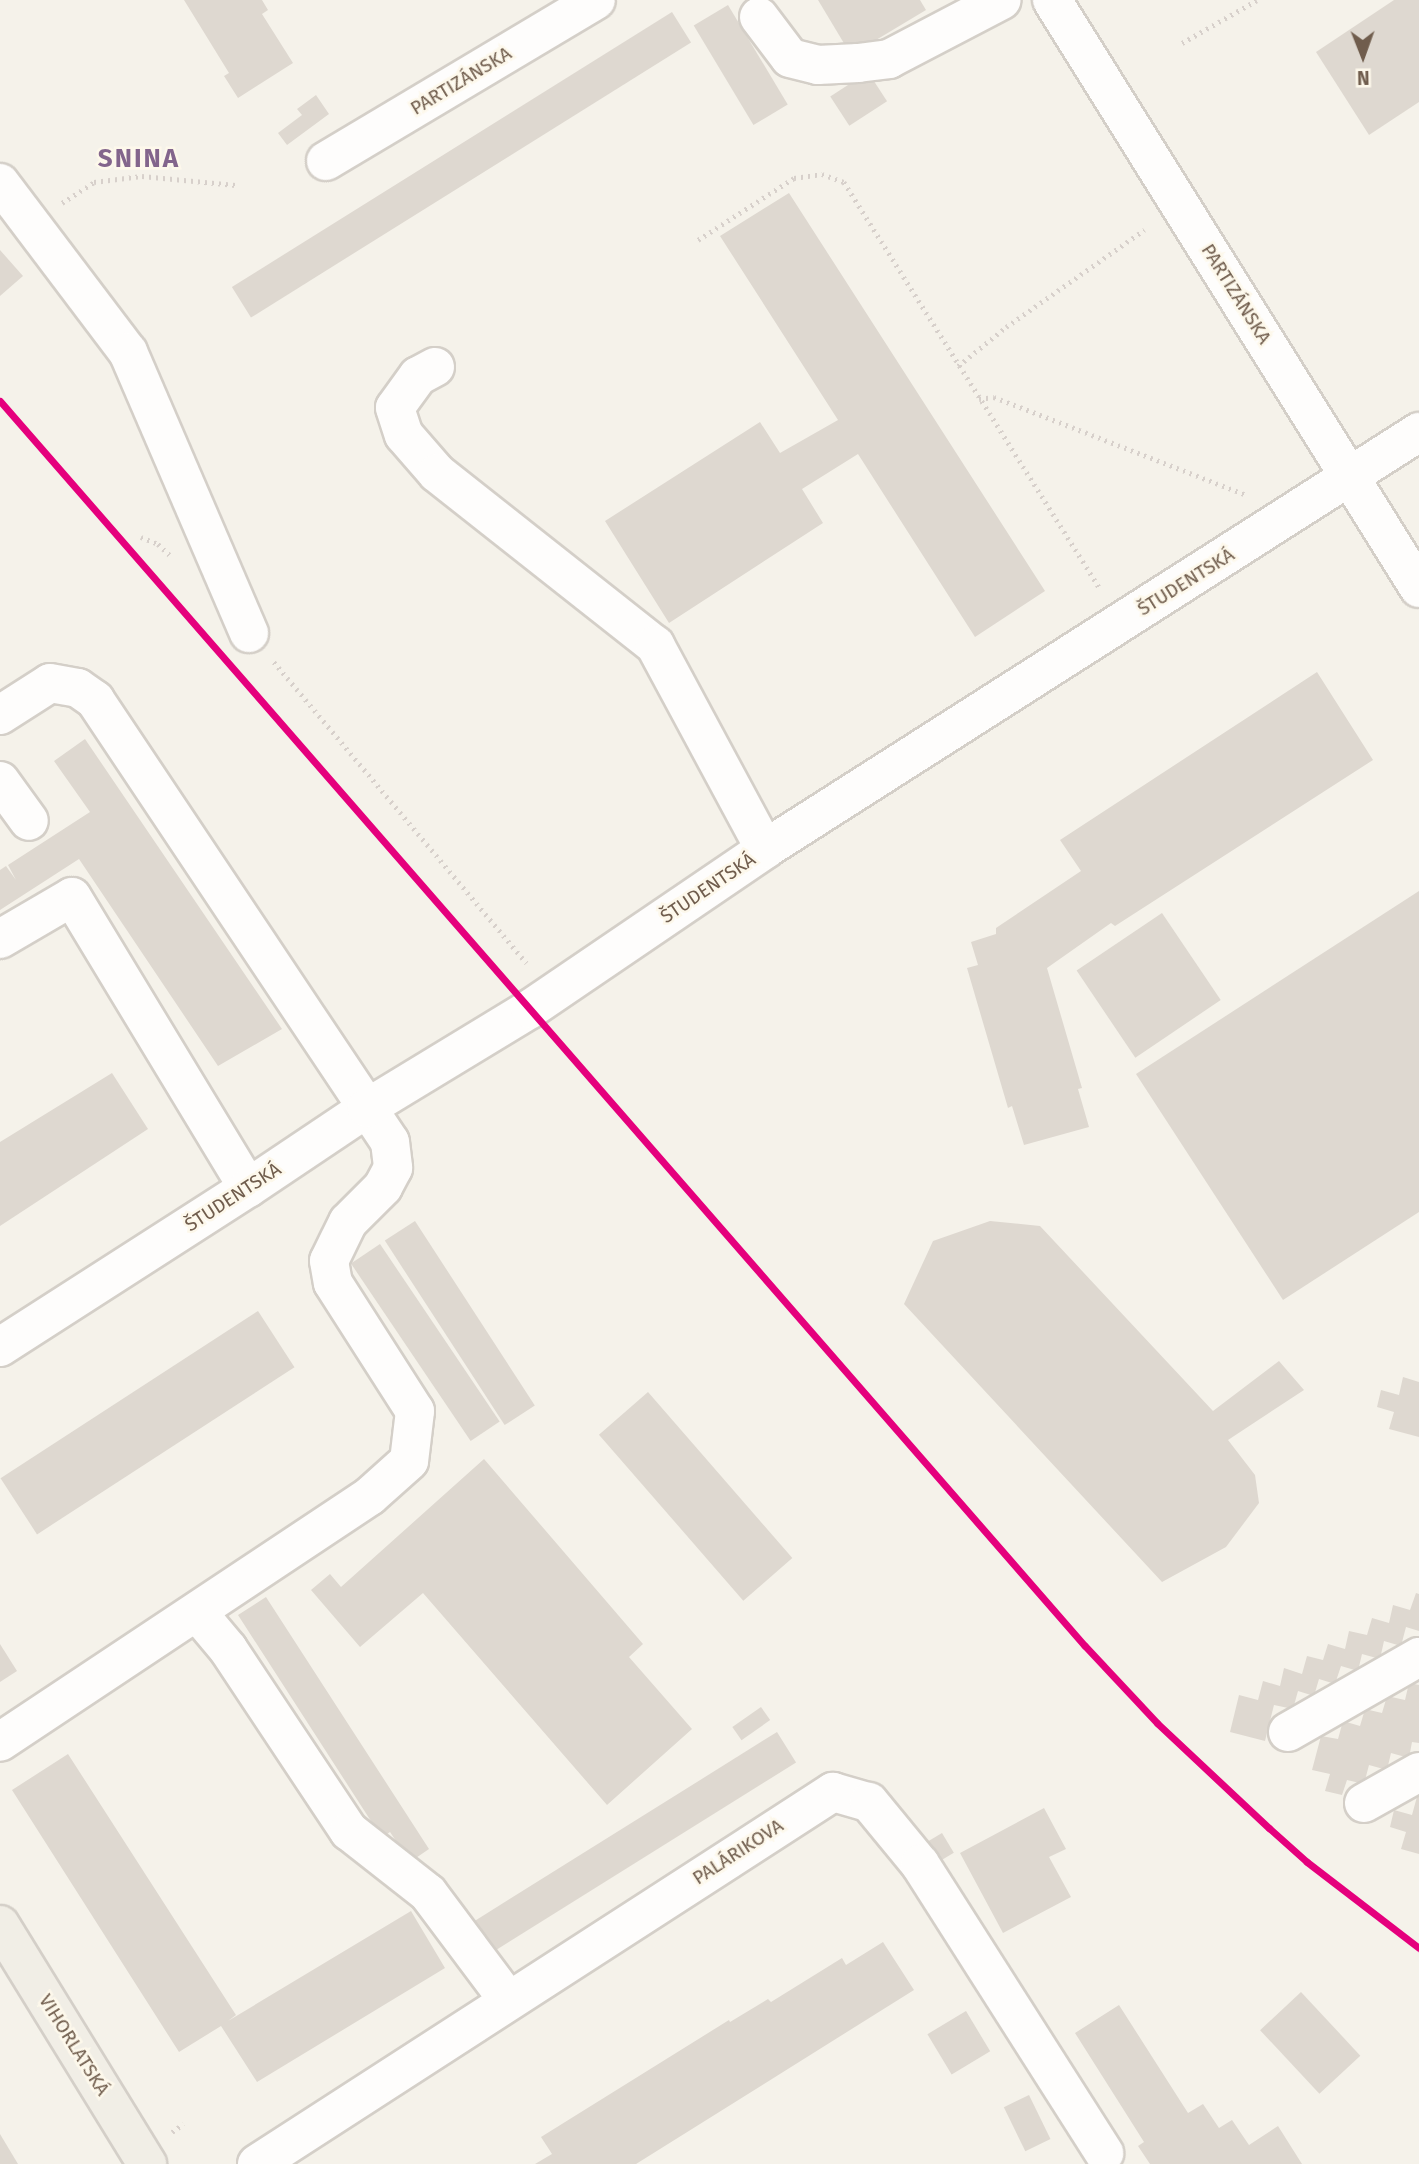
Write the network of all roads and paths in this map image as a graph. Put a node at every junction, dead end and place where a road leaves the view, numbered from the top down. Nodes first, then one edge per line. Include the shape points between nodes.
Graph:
1 (596, 0) edge
2 (1002, 0) edge
3 (1052, 0) edge
4 (1257, 0) edge
5 (759, 17) dead end
6 (1182, 43) dead end
7 (326, 161) dead end
8 (236, 185) dead end
9 (8, 193) edge
10 (1144, 230) dead end
11 (698, 240) dead end
12 (958, 366) junction
13 (435, 367) dead end
14 (979, 399) junction
15 (1419, 432) edge
16 (1350, 477) junction
17 (1248, 496) dead end
18 (1419, 588) edge
19 (1106, 598) dead end
20 (249, 633) joint
21 (0, 715) edge
22 (0, 781) edge
23 (29, 821) dead end
24 (765, 849) junction
25 (0, 939) edge
26 (551, 994) junction
27 (367, 1108) junction
28 (248, 1188) junction
29 (0, 1347) edge
30 (197, 1612) junction
31 (1419, 1657) edge
32 (1288, 1732) dead end
33 (0, 1742) edge
34 (1419, 1772) edge
35 (1364, 1803) dead end
36 (0, 1926) edge
37 (508, 2000) junction
38 (1100, 2160) edge
39 (147, 2164) edge
40 (257, 2164) edge

1 - 7 street, PARTIZÁNSKA
2 - 5 street via 889,59 818,65 790,58
3 - 16 street, PARTIZÁNSKA
4 - 6 path
8 - 9 path via 142,176 94,182 59,205
9 - 20 street via 128,352
10 - 12 path
11 - 12 path via 794,178 822,174 844,182
12 - 14 path
13 - 24 street via 418,376 395,408 404,435 437,472 656,645
14 - 17 path via 994,397
14 - 19 path
15 - 16 street, ŠTUDENTSKÁ
16 - 18 street, PARTIZÁNSKA
16 - 24 street, ŠTUDENTSKÁ
20 - 26 path
21 - 27 street via 50,683 78,688 95,700
22 - 23 street
24 - 26 street, ŠTUDENTSKÁ
25 - 28 street via 72,897
26 - 27 street, ŠTUDENTSKÁ
27 - 28 street, ŠTUDENTSKÁ
27 - 30 street via 390,1142 393,1168 383,1187 348,1222 329,1261 333,1283 415,1411 409,1461 370,1496
28 - 29 street, ŠTUDENTSKÁ
30 - 33 street
30 - 37 street via 228,1649 349,1831 428,1893
31 - 32 street
34 - 35 street
36 - 39 main road, VIHORLATSKÁ
37 - 38 street, PALÁRIKOVA via 832,1792 869,1802 920,1864
37 - 40 street, PALÁRIKOVA

